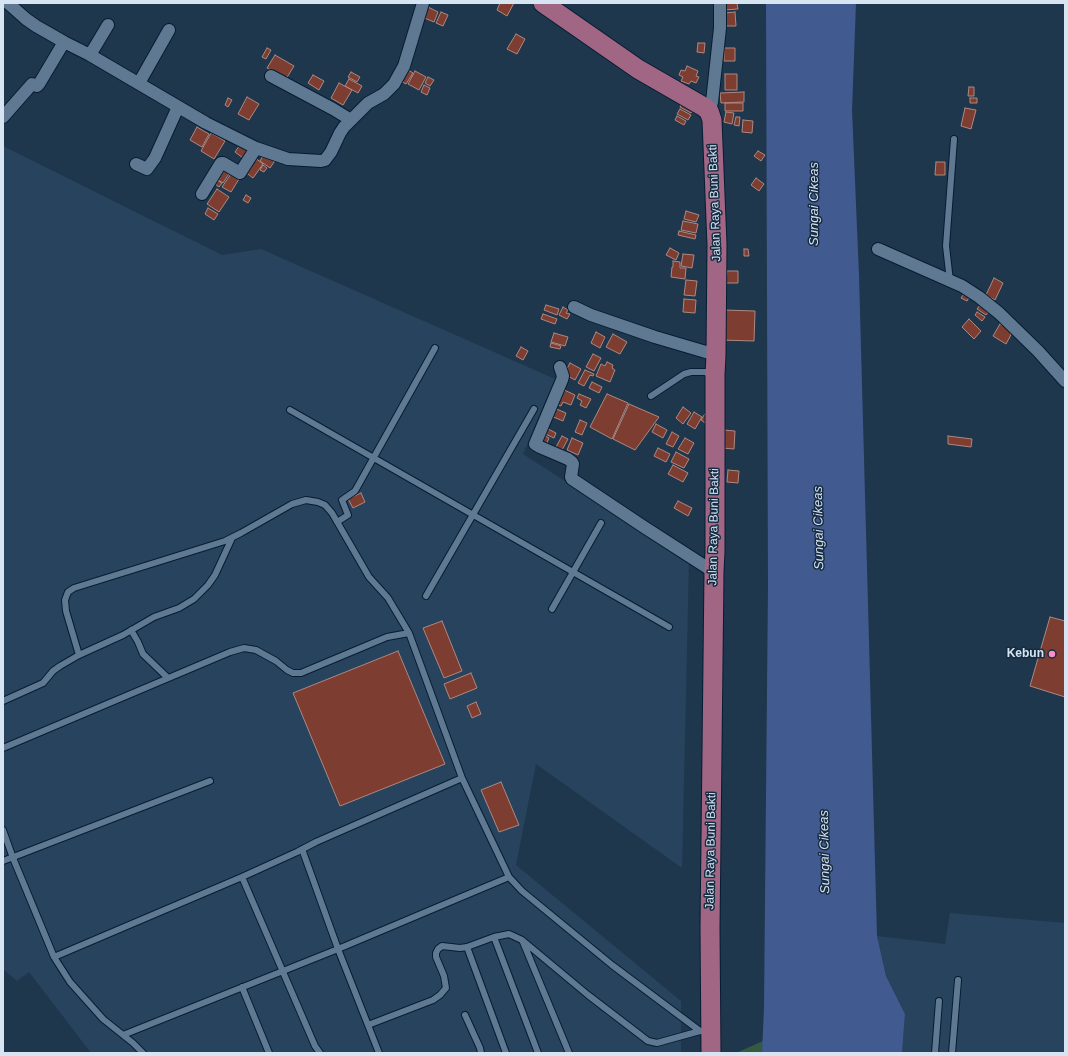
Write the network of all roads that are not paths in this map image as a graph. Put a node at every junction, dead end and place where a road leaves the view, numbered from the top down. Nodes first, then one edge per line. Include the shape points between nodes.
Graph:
1 (8, 3) edge
2 (423, 3) edge
3 (543, 3) edge
4 (720, 3) edge
5 (108, 25) dead end
6 (169, 30) dead end
7 (64, 42) junction
8 (90, 55) junction
9 (271, 76) dead end
10 (139, 83) junction
11 (178, 107) junction
12 (709, 111) junction
13 (3, 117) edge
14 (351, 120) junction
15 (954, 139) dead end
16 (256, 148) junction
17 (136, 164) dead end
18 (202, 194) dead end
19 (878, 249) dead end
20 (950, 281) junction
21 (574, 307) dead end
22 (435, 348) dead end
23 (716, 355) junction
24 (560, 367) dead end
25 (715, 375) junction
26 (1065, 381) edge
27 (651, 396) dead end
28 (534, 409) dead end
29 (290, 410) dead end
30 (374, 458) junction
31 (473, 515) junction
32 (337, 522) junction
33 (601, 523) dead end
34 (232, 538) junction
35 (573, 572) junction
36 (714, 572) junction
37 (426, 596) dead end
38 (552, 609) dead end
39 (669, 627) dead end
40 (130, 630) junction
41 (408, 632) junction
42 (79, 655) junction
43 (168, 678) junction
44 (3, 701) edge
45 (4, 747) edge
46 (462, 778) junction
47 (210, 781) dead end
48 (3, 830) edge
49 (302, 850) junction
50 (13, 858) junction
51 (3, 861) edge
52 (242, 877) junction
53 (509, 877) junction
54 (494, 937) junction
55 (522, 940) junction
56 (467, 947) junction
57 (338, 949) junction
58 (54, 957) junction
59 (282, 971) junction
60 (958, 980) dead end
61 (242, 987) junction
62 (939, 1001) dead end
63 (465, 1015) dead end
64 (368, 1025) junction
65 (706, 1032) junction
66 (123, 1035) junction
67 (143, 1053) edge
68 (269, 1053) edge
69 (320, 1053) edge
70 (379, 1053) edge
71 (481, 1053) edge
72 (506, 1053) edge
73 (538, 1053) edge
74 (569, 1053) edge
75 (711, 1053) edge
76 (935, 1053) edge
77 (952, 1053) edge

1 - 7 street via 36,26
2 - 14 street via 404,66 394,84 384,94 368,103
3 - 12 main road via 638,69
4 - 12 street, Jalan Raya Buni Bakti via 715,78
5 - 8 street
6 - 10 street
7 - 8 street
7 - 13 street via 39,84 32,84
8 - 10 street
9 - 14 street
10 - 11 street
11 - 16 street
11 - 17 street via 155,158 147,169
12 - 23 main road, Jalan Raya Buni Bakti via 712,120 717,245
14 - 16 street via 340,133 325,160 288,159
15 - 20 lane via 946,246
16 - 18 street via 240,173 221,163
19 - 20 street
20 - 26 street via 979,297 999,314
21 - 23 street via 655,337
22 - 30 lane
23 - 25 main road, Jalan Raya Buni Bakti
24 - 36 street via 562,380 535,444 568,459 573,464 572,479
25 - 27 lane via 705,372 684,374
25 - 36 main road, Jalan Raya Buni Bakti
28 - 31 lane
29 - 30 lane
30 - 31 lane
30 - 32 lane via 355,492 342,500 348,515
31 - 35 lane
31 - 37 lane
32 - 34 lane via 325,505 306,500 292,504
32 - 41 lane via 369,577 388,598
33 - 35 lane
34 - 40 lane via 215,574 194,599
34 - 42 lane via 68,592 65,600 66,611
35 - 38 lane
35 - 39 lane
36 - 65 main road, Jalan Raya Buni Bakti via 710,928
40 - 42 lane
40 - 43 lane via 143,654
41 - 43 lane via 387,637 301,673 293,673 256,650 244,648
41 - 46 lane
42 - 44 lane via 53,671 43,683
43 - 45 lane
46 - 49 lane
46 - 53 lane
47 - 50 lane
48 - 50 lane
49 - 52 lane
49 - 57 lane
50 - 51 lane
50 - 58 lane
52 - 58 lane
52 - 59 lane
53 - 57 lane
53 - 65 lane via 522,891 612,965
54 - 55 lane via 509,934
54 - 56 lane
54 - 73 lane
55 - 65 lane via 648,1041 657,1042
55 - 74 lane
56 - 64 lane via 442,946 438,949 436,957 446,988 440,995
56 - 72 lane
57 - 59 lane
57 - 64 lane
58 - 66 lane via 70,982 103,1019
59 - 61 lane
59 - 69 lane
60 - 77 lane
61 - 66 lane
61 - 68 lane
62 - 76 lane
63 - 71 lane
64 - 70 lane
65 - 75 main road, Jalan Raya Buni Bakti
66 - 67 lane

